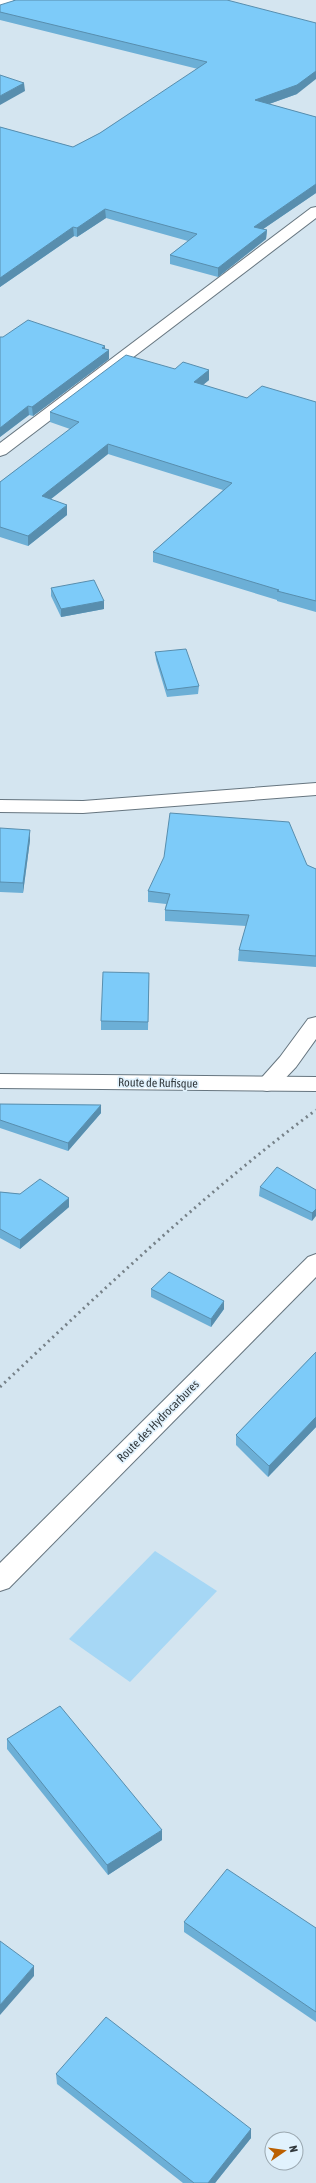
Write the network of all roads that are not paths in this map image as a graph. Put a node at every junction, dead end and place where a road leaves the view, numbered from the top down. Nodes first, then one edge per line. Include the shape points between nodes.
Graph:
1 (8, 0) edge
2 (0, 6) edge
3 (316, 211) edge
4 (0, 451) edge
5 (316, 789) edge
6 (0, 806) edge
7 (316, 1024) edge
8 (0, 1081) edge
9 (268, 1084) junction
10 (316, 1084) edge
11 (316, 1263) edge
12 (0, 1580) edge

1 - 2 street
3 - 4 street
5 - 6 street via 83,807
7 - 9 street
8 - 9 street, Route de Rufisque
9 - 10 street, Route de Rufisque
11 - 12 street, Route des Hydrocarbures

